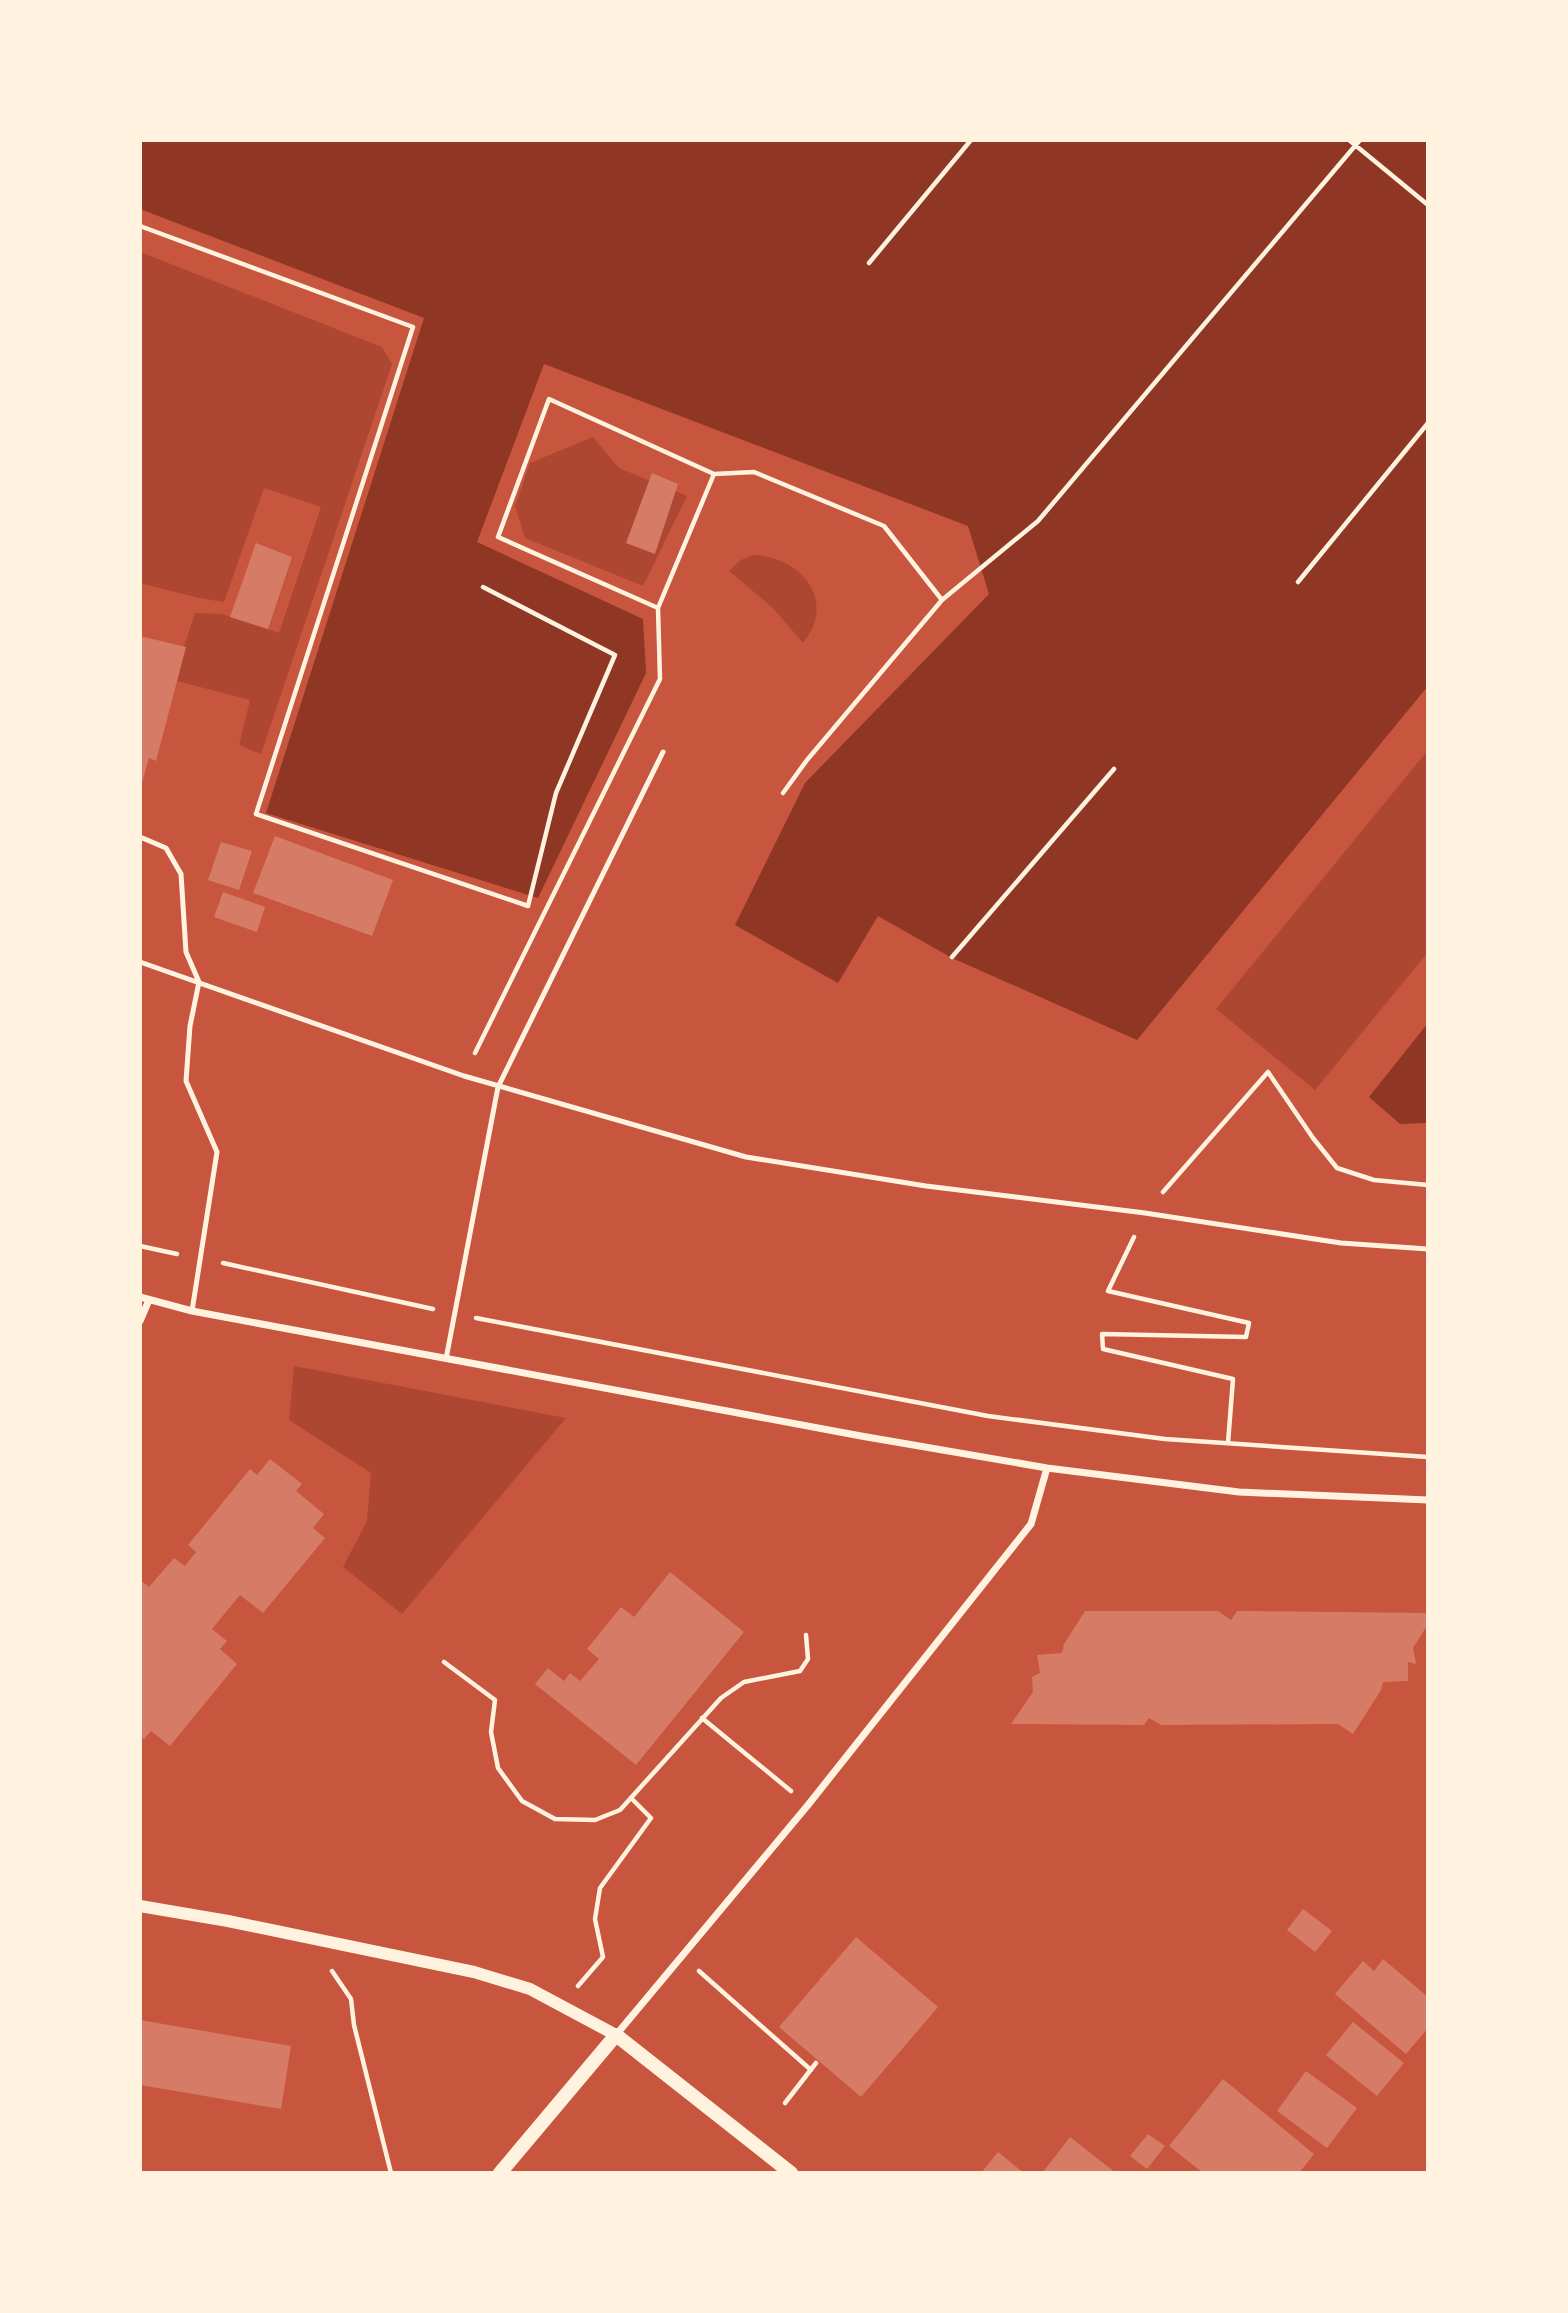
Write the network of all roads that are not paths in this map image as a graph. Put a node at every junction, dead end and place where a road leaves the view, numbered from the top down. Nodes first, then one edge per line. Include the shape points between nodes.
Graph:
1 (663, 752) dead end
2 (140, 837) edge
3 (140, 962) edge
4 (199, 982) junction
5 (498, 1087) junction
6 (1428, 1249) edge
7 (140, 1297) edge
8 (149, 1300) junction
9 (192, 1311) junction
10 (140, 1321) edge
11 (446, 1359) junction
12 (1047, 1468) junction
13 (1428, 1500) edge
14 (140, 1906) edge
15 (616, 2035) junction
16 (500, 2173) edge
17 (790, 2173) edge

1 - 5 lane
2 - 4 lane via 166,848 181,874 186,953
3 - 4 lane
4 - 5 lane
4 - 9 lane via 186,1081 216,1152
5 - 6 lane via 746,1157 1341,1243
5 - 11 lane
7 - 8 street
8 - 9 street
8 - 10 street
9 - 11 street
11 - 12 street
12 - 13 street via 1239,1492
12 - 15 street via 1031,1524 808,1805
14 - 15 street via 474,1972 530,1989
15 - 16 main road
15 - 17 main road

